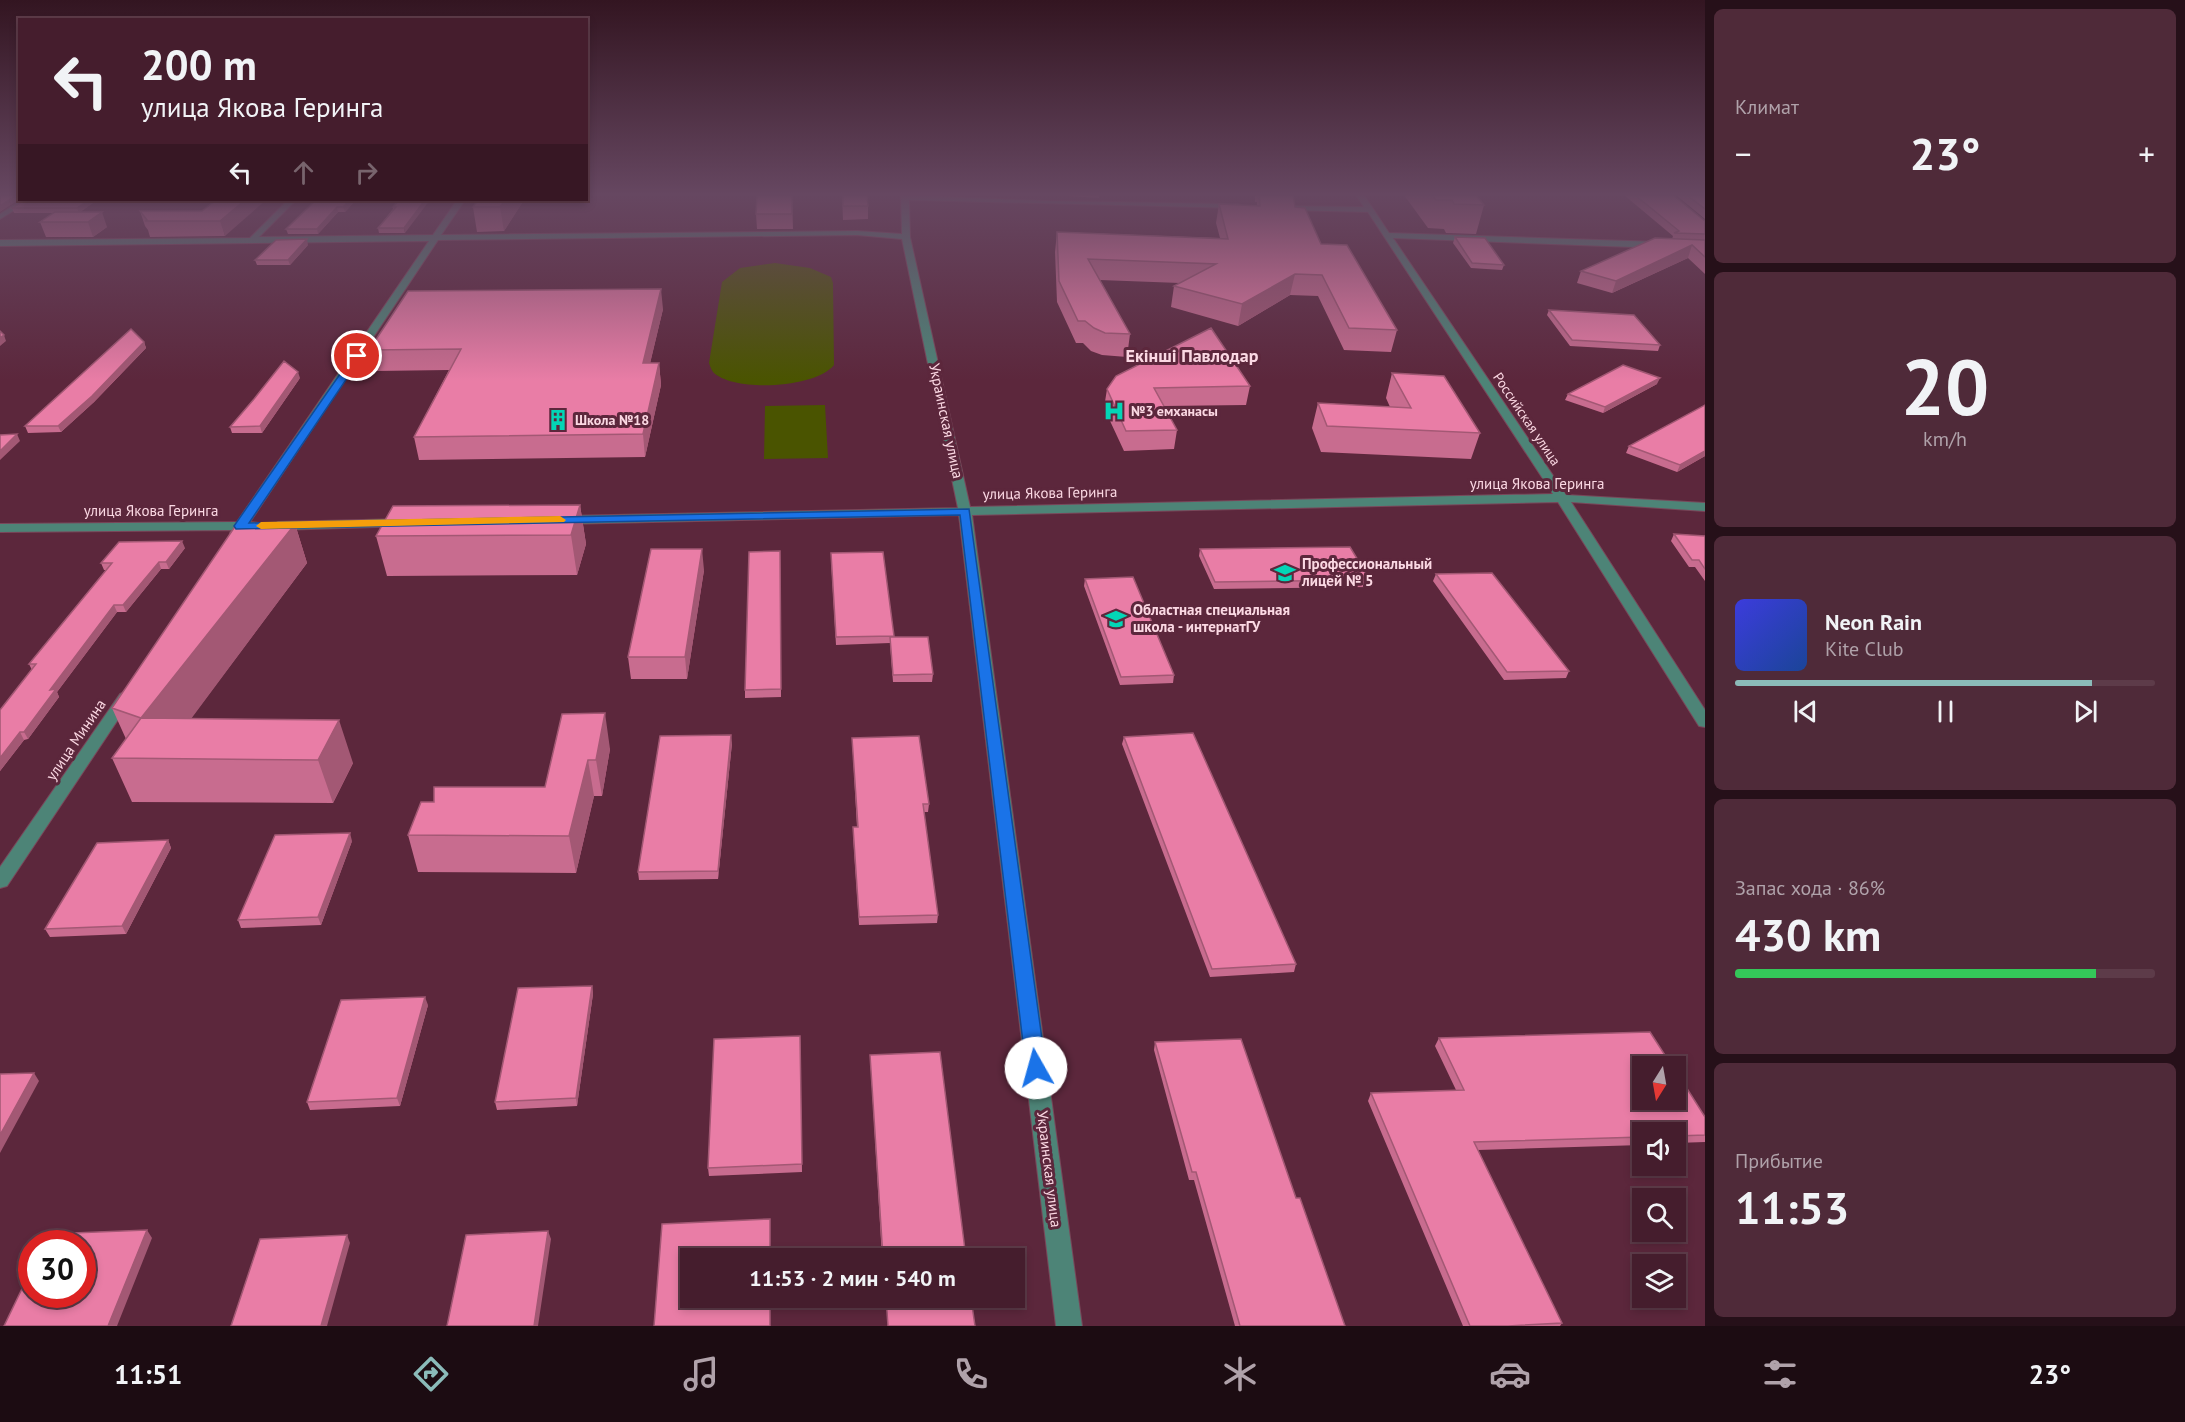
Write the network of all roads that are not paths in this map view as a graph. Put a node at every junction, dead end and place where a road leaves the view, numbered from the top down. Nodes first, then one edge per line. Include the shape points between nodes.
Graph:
1 (423, 257) edge
2 (910, 257) edge
3 (1402, 257) edge
4 (1562, 498) junction
5 (1705, 507) edge
6 (965, 511) junction
7 (545, 520) edge
8 (413, 523) edge
9 (240, 526) junction
10 (0, 528) edge
11 (227, 546) edge
12 (136, 681) edge
13 (1705, 722) edge
14 (0, 881) edge
15 (1069, 1326) edge

1 - 9 street
2 - 6 street, Украинская улица
3 - 4 street, Российская улица
4 - 5 street, улица Якова Геринга
4 - 6 street, улица Якова Геринга
4 - 13 street, Российская улица
6 - 7 street, улица Якова Геринга
6 - 15 street, Украинская улица
8 - 9 street, улица Якова Геринга
9 - 10 street, улица Якова Геринга
9 - 11 street
12 - 14 street, улица Минина

